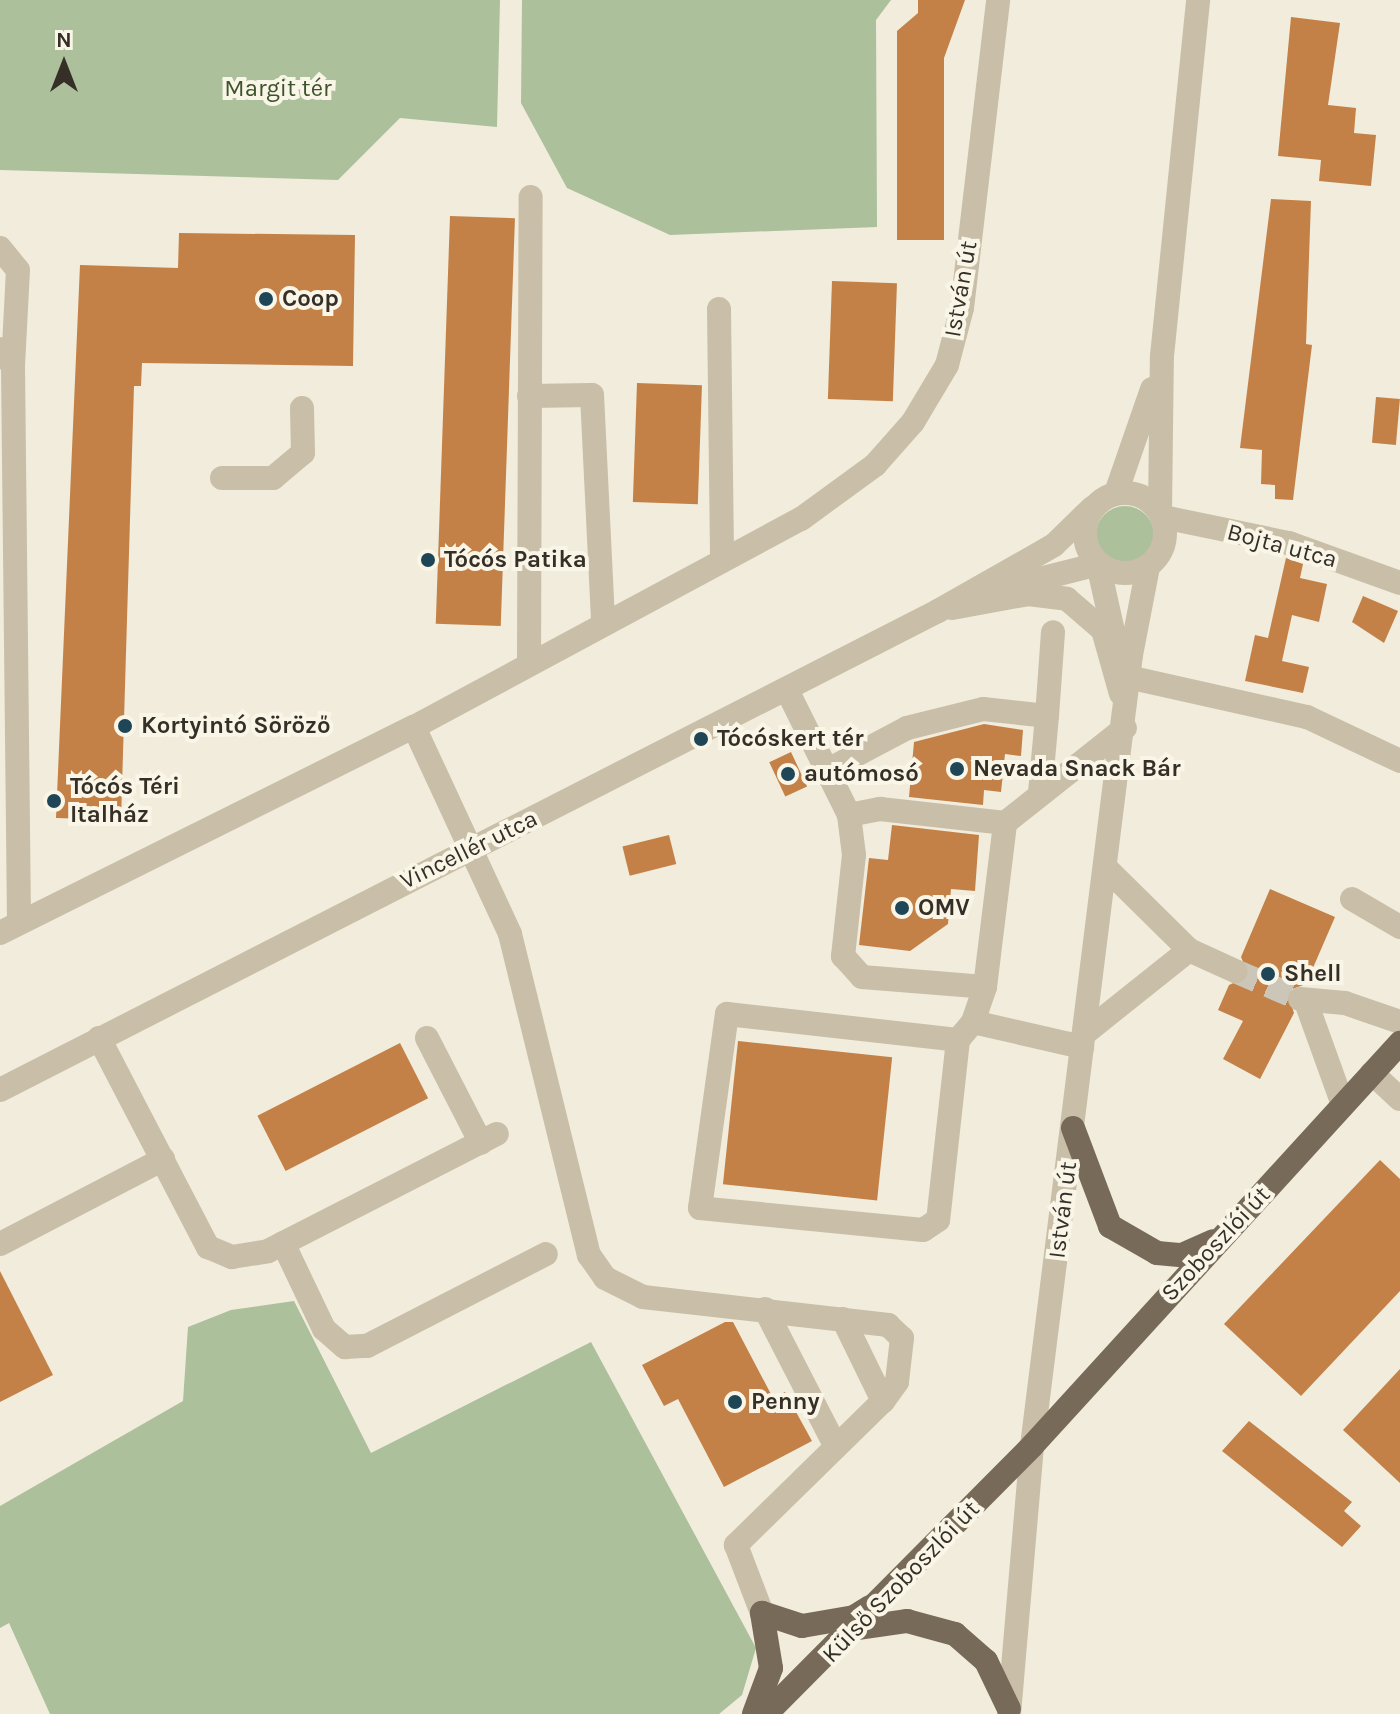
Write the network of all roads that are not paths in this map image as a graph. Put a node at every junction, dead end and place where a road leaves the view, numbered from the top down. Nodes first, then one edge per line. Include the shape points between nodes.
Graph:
1 (998, 0) edge
2 (1198, 0) edge
3 (531, 197) dead end
4 (0, 248) edge
5 (719, 309) dead end
6 (1162, 356) junction
7 (6, 358) edge
8 (529, 396) junction
9 (302, 408) dead end
10 (222, 478) dead end
11 (1116, 493) junction
12 (1092, 508) junction
13 (1161, 515) junction
14 (722, 558) junction
15 (1098, 564) junction
16 (1148, 567) junction
17 (1400, 583) edge
18 (938, 611) junction
19 (603, 621) junction
20 (1053, 632) dead end
21 (529, 660) junction
22 (1128, 677) junction
23 (787, 690) junction
24 (1047, 716) junction
25 (1125, 718) junction
26 (414, 727) junction
27 (1400, 761) edge
28 (822, 773) junction
29 (1040, 793) junction
30 (849, 815) junction
31 (1005, 823) junction
32 (474, 847) junction
33 (1107, 869) junction
34 (1352, 899) dead end
35 (1400, 927) edge
36 (10, 928) edge
37 (1189, 950) junction
38 (1235, 971) tunnel mouth
39 (985, 987) junction
40 (1400, 1022) edge
41 (966, 1031) junction
42 (99, 1038) junction
43 (427, 1038) dead end
44 (1083, 1040) junction
45 (1400, 1043) edge
46 (1372, 1073) junction
47 (0, 1090) edge
48 (1400, 1099) edge
49 (1343, 1105) junction
50 (1073, 1128) junction
51 (163, 1159) junction
52 (1226, 1234) junction
53 (283, 1243) junction
54 (0, 1244) edge
55 (546, 1254) dead end
56 (765, 1309) junction
57 (843, 1319) junction
58 (883, 1401) junction
59 (1032, 1446) junction
60 (836, 1447) junction
61 (892, 1593) junction
62 (762, 1613) junction
63 (859, 1628) junction
64 (1009, 1711) edge
65 (754, 1714) edge
66 (766, 1714) edge

1 - 14 street, István út via 962,308 947,365 913,422 875,465 801,519
2 - 6 street
3 - 8 street
4 - 7 street via 18,270
5 - 14 street
6 - 11 street
6 - 13 street
7 - 36 street
8 - 19 street via 592,395
8 - 21 street
9 - 10 street via 303,453 273,478
11 - 12 street
11 - 13 street via 1141,496
12 - 15 street via 1084,537
12 - 18 street, Vincellér utca via 1054,545
13 - 16 street via 1164,545
13 - 17 street, Bojta utca via 1289,543
14 - 19 street
15 - 16 street via 1128,574
15 - 18 street, Vincellér utca
15 - 25 street, István út
16 - 22 street, István út
18 - 23 street, Vincellér utca
18 - 25 street via 1028,594 1067,599 1103,630
19 - 21 street
20 - 24 street
21 - 26 street
22 - 25 street, István út
22 - 27 street via 1307,717
23 - 28 street
23 - 32 street, Vincellér utca
24 - 28 street via 983,709 945,717 907,728
24 - 29 street
25 - 29 street
25 - 33 street, István út
26 - 32 street
26 - 36 street
28 - 30 street
29 - 31 street
30 - 31 street via 880,809
30 - 39 street via 854,855 843,956 862,977
31 - 39 street
32 - 42 street, Vincellér utca
32 - 56 street via 510,934 589,1255 622,1292
33 - 37 street
33 - 44 street, István út
34 - 35 street
37 - 38 street
37 - 44 street
39 - 41 street
40 - 49 street via 1345,1003 1303,1001
41 - 41 street via 938,1220 923,1230 700,1208 727,1014
41 - 44 street
42 - 47 street, Vincellér utca
42 - 51 street
43 - 53 street via 489,1138
44 - 50 street, István út
45 - 46 main road, Szoboszlói út
46 - 48 street
46 - 49 main road, Szoboszlói út
49 - 52 main road, Szoboszlói út
50 - 52 main road via 1110,1226 1135,1245 1182,1255
50 - 59 street, István út
51 - 53 street via 208,1247 232,1257
51 - 54 street
52 - 59 main road, Szoboszlói út
53 - 55 street via 324,1329 345,1347 367,1346
56 - 57 street
56 - 60 street
57 - 58 street
57 - 58 street via 888,1325 902,1338 897,1382
58 - 60 street
59 - 61 main road, Külső Szoboszlói út
59 - 64 street, István út
60 - 62 street via 736,1545
61 - 62 main road via 831,1623 802,1626
61 - 63 main road, Külső Szoboszlói út
62 - 65 main road via 771,1668
63 - 64 main road via 907,1621 955,1634 986,1661
63 - 66 main road, Külső Szoboszlói út

